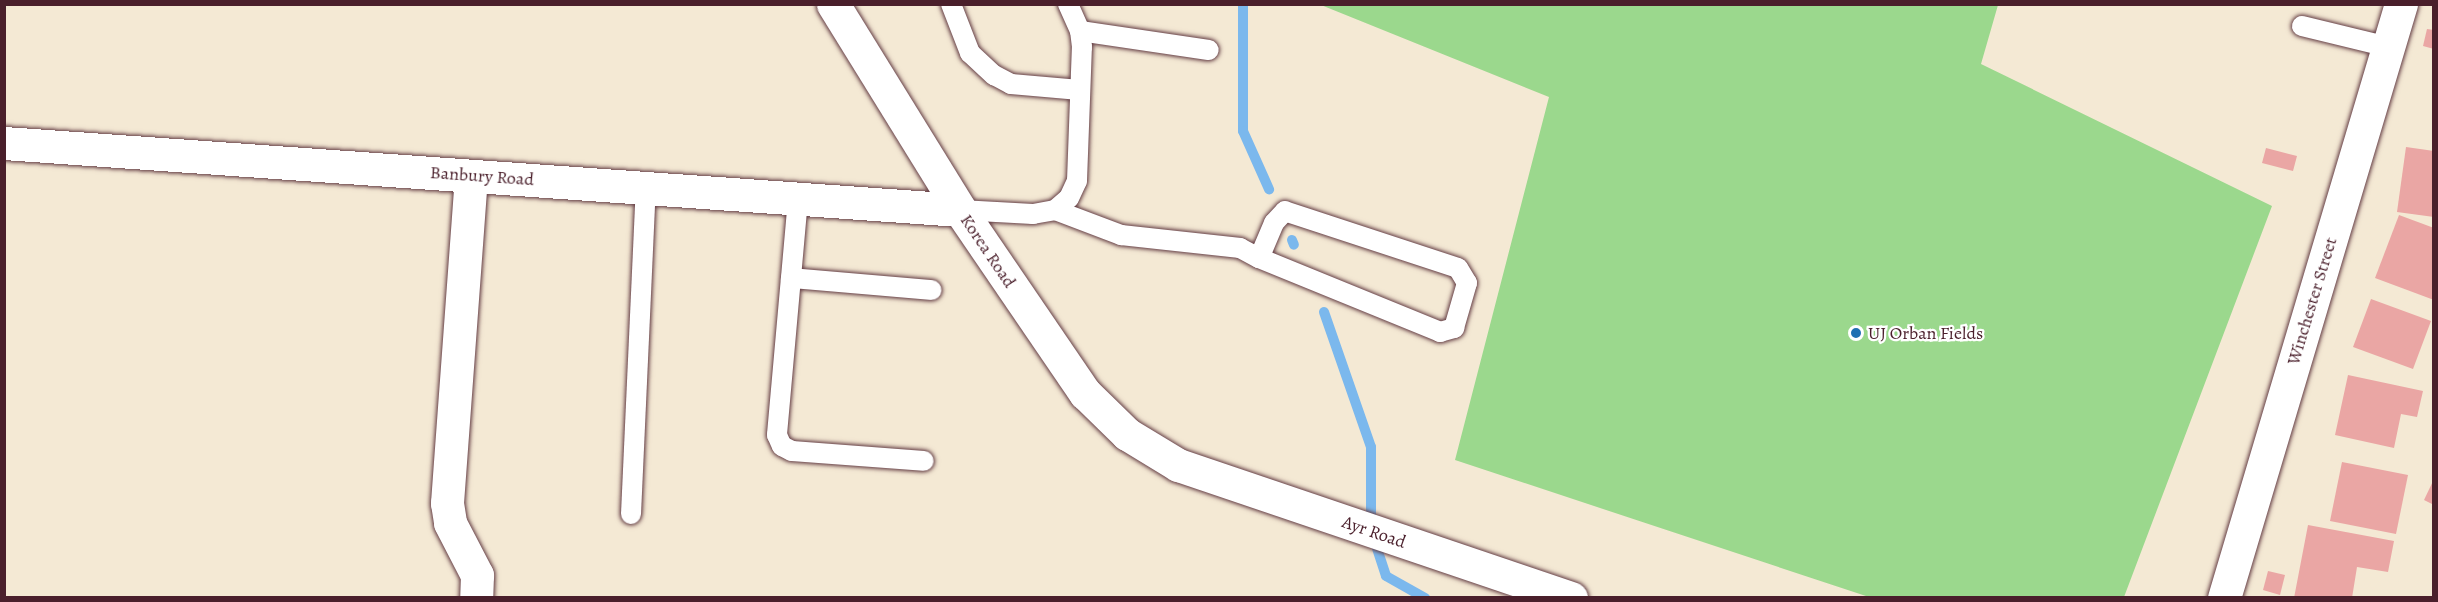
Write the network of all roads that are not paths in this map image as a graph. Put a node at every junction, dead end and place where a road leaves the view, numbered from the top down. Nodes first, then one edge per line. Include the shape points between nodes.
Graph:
1 (834, 4) edge
2 (951, 4) edge
3 (1068, 4) edge
4 (2401, 4) edge
5 (2302, 26) dead end
6 (1080, 31) junction
7 (2388, 47) junction
8 (1209, 50) dead end
9 (1080, 90) junction
10 (4, 143) edge
11 (471, 176) junction
12 (646, 188) junction
13 (798, 199) junction
14 (960, 210) junction
15 (1055, 210) junction
16 (1259, 258) junction
17 (791, 278) junction
18 (931, 290) dead end
19 (924, 461) dead end
20 (1178, 465) joint
21 (631, 514) dead end
22 (476, 597) edge
23 (1571, 597) edge
24 (2224, 597) edge

1 - 14 street, Korea Road
2 - 9 lane via 970,53 994,75 1011,84
3 - 6 lane
4 - 7 street, Winchester Street
5 - 7 lane
6 - 8 lane
6 - 9 lane
7 - 24 street, Winchester Street
9 - 15 lane via 1077,181 1069,198
10 - 11 street, Banbury Road
11 - 12 street, Banbury Road
11 - 22 street via 447,503 450,523 477,575
12 - 13 street, Banbury Road
12 - 21 lane
13 - 14 street, Banbury Road
13 - 17 lane
14 - 15 lane via 1033,214
14 - 20 street, Korea Road via 1085,393 1127,434
15 - 16 lane via 1121,235 1227,245
16 - 16 lane via 1440,332 1454,328 1467,283 1458,268 1285,211 1274,223
17 - 18 lane
17 - 19 lane via 777,435 782,446 792,451
20 - 23 street, Ayr Road

